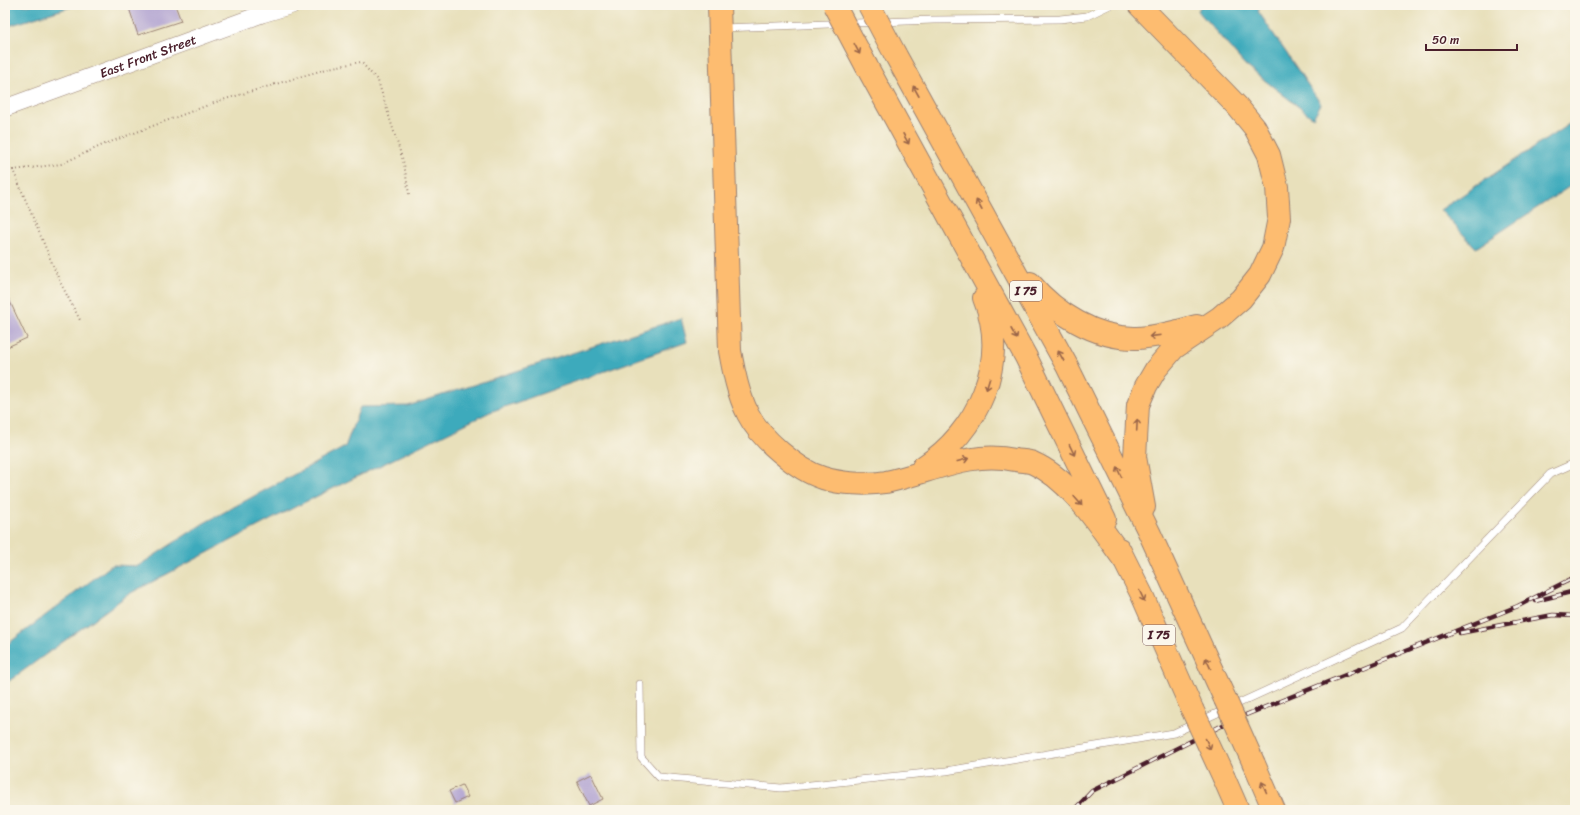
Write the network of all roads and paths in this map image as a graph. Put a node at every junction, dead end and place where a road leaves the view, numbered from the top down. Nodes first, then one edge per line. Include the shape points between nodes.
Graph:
1 (292, 5) edge
2 (719, 5) edge
3 (834, 5) edge
4 (869, 5) edge
5 (1110, 5) edge
6 (1139, 5) edge
7 (720, 28) junction
8 (5, 108) edge
9 (13, 170) junction
10 (5, 174) edge
11 (409, 194) dead end
12 (990, 225) junction
13 (954, 226) junction
14 (1219, 318) junction
15 (80, 320) dead end
16 (1575, 463) edge
17 (912, 474) junction
18 (1149, 532) junction
19 (1125, 561) junction
20 (640, 684) dead end
21 (1238, 810) edge
22 (1274, 810) edge

1 - 8 street, East Front Street
2 - 7 highway
3 -> 13 highway, I 75, bridge
12 -> 4 highway, I 75, bridge
5 - 7 lane via 1087,16 1060,19 933,20
6 - 14 highway via 1255,128 1269,155 1277,186 1279,218 1273,248 1260,275 1241,299
7 - 17 highway via 730,351 736,388 749,416 767,439 792,461 822,478 853,483 885,482
9 - 10 path
9 - 11 path via 62,164 105,144 219,101 333,67 361,62 378,81 404,164
9 - 15 path via 60,282
14 -> 12 highway via 1160,335 1136,338 1099,331 1064,314 1037,292
18 -> 12 highway, I 75 via 1067,366
13 -> 17 highway via 991,321 992,370 982,401 958,437 934,460
13 -> 19 highway, I 75 via 1026,357
18 -> 14 highway via 1135,457 1138,405 1156,369 1174,348
16 - 20 lane via 1550,474 1402,628 1174,733 946,771 781,788 659,777 641,756
17 -> 19 highway via 973,457 993,456 1033,463 1059,479
22 -> 18 highway, I 75, bridge
19 -> 21 highway, I 75, bridge

